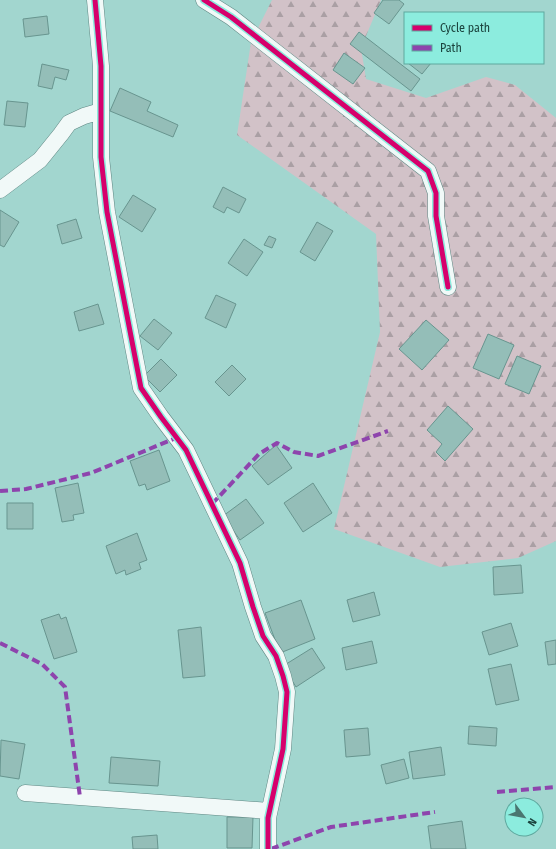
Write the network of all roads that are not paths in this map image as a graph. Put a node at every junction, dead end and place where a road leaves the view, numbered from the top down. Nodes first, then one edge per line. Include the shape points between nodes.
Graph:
1 (95, 0) edge
2 (204, 0) edge
3 (101, 111) junction
4 (0, 190) edge
5 (448, 287) dead end
6 (25, 793) dead end
7 (269, 811) junction
8 (268, 849) edge

1 - 3 street via 101,66
2 - 5 street via 237,22 428,171 436,193 436,216
3 - 4 street via 68,123 40,160
3 - 7 street via 101,157 107,212 141,388 186,450 240,563 263,636 276,656 284,676 287,692 282,749
6 - 7 street
7 - 8 street

